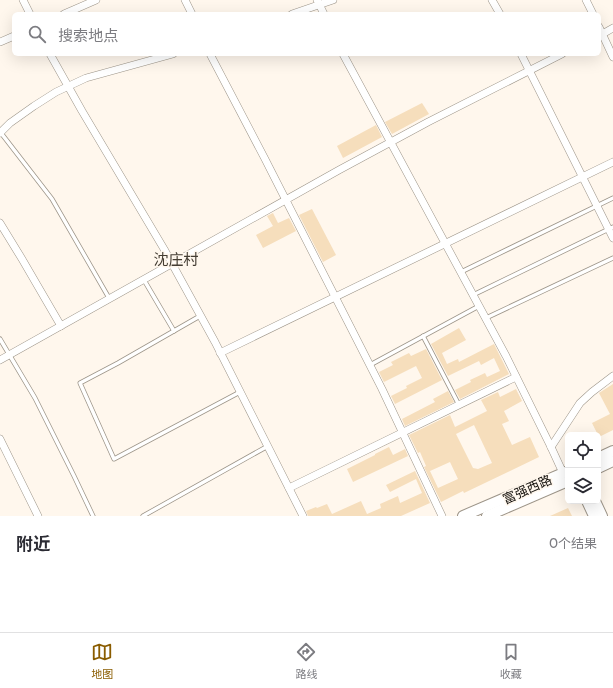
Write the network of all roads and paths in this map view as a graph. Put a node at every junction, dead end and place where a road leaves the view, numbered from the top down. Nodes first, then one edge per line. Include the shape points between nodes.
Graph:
1 (23, 0) edge
2 (96, 0) edge
3 (185, 0) edge
4 (333, 0) edge
5 (492, 0) edge
6 (586, 0) edge
7 (318, 2) edge
8 (29, 12) edge
9 (69, 12) edge
10 (191, 12) edge
11 (296, 12) edge
12 (323, 12) edge
13 (499, 12) edge
14 (592, 12) edge
15 (613, 28) edge
16 (601, 32) edge
17 (601, 34) edge
18 (12, 37) edge
19 (0, 42) edge
20 (51, 56) edge
21 (166, 56) edge
22 (211, 56) edge
23 (345, 56) edge
24 (521, 56) edge
25 (558, 56) edge
26 (613, 57) edge
27 (529, 71) junction
28 (68, 86) junction
29 (0, 133) edge
30 (391, 142) junction
31 (613, 162) edge
32 (582, 177) junction
33 (613, 198) edge
34 (286, 200) junction
35 (597, 206) junction
36 (0, 223) edge
37 (611, 228) edge
38 (613, 238) edge
39 (446, 244) junction
40 (613, 258) edge
41 (172, 264) junction
42 (461, 272) junction
43 (144, 280) junction
44 (473, 295) junction
45 (335, 297) junction
46 (110, 299) junction
47 (479, 306) junction
48 (200, 316) junction
49 (485, 318) junction
50 (61, 326) junction
51 (174, 331) junction
52 (424, 336) junction
53 (0, 339) edge
54 (220, 353) junction
55 (9, 355) junction
56 (0, 360) edge
57 (370, 365) junction
58 (516, 376) junction
59 (613, 376) edge
60 (240, 392) junction
61 (459, 405) junction
62 (403, 432) junction
63 (0, 439) edge
64 (268, 446) junction
65 (551, 447) junction
66 (613, 451) edge
67 (601, 457) edge
68 (613, 461) edge
69 (601, 467) edge
70 (565, 473) edge
71 (565, 475) edge
72 (565, 476) edge
73 (289, 488) junction
74 (588, 504) edge
75 (596, 504) edge
76 (38, 516) edge
77 (93, 516) edge
78 (143, 516) edge
79 (303, 516) edge
80 (442, 516) edge
81 (463, 516) edge
82 (487, 516) edge
83 (594, 516) edge
84 (602, 516) edge

1 - 8 street
2 - 9 street
3 - 10 street
4 - 7 street
5 - 13 street
6 - 14 street
7 - 11 street
7 - 12 street
15 - 16 street
17 - 26 street
18 - 19 street
20 - 28 street
21 - 28 street via 86,78
22 - 34 street
23 - 30 street
24 - 27 street
25 - 27 street
27 - 30 street
27 - 32 street
28 - 29 street via 34,106
28 - 41 street
29 - 46 lane via 52,199
30 - 34 street
30 - 39 street
31 - 32 street
32 - 35 street
32 - 39 street
33 - 35 lane
34 - 41 street
34 - 45 street
35 - 37 street
35 - 42 lane
36 - 50 street
37 - 38 street
37 - 44 lane
39 - 42 street
39 - 45 street
40 - 49 lane
41 - 43 street
41 - 48 street
42 - 44 street
43 - 46 street
43 - 51 lane
44 - 47 street
45 - 54 street
45 - 57 street
46 - 50 street
47 - 49 street
47 - 52 lane
48 - 51 lane
48 - 54 street
49 - 58 street
50 - 55 street
51 - 60 lane via 80,383 114,459
52 - 57 lane
52 - 61 lane
53 - 55 lane
54 - 60 street
55 - 56 street
55 - 77 lane via 35,398
57 - 62 street
58 - 61 street
58 - 65 street
59 - 65 street via 580,404
60 - 64 street
61 - 62 street
62 - 73 street
62 - 80 street
63 - 76 street
64 - 73 street
64 - 78 lane
65 - 70 street
66 - 67 main road
68 - 69 main road
71 - 81 main road, 富强西路
72 - 82 main road, 富强西路
73 - 79 street
74 - 83 main road
75 - 84 main road

